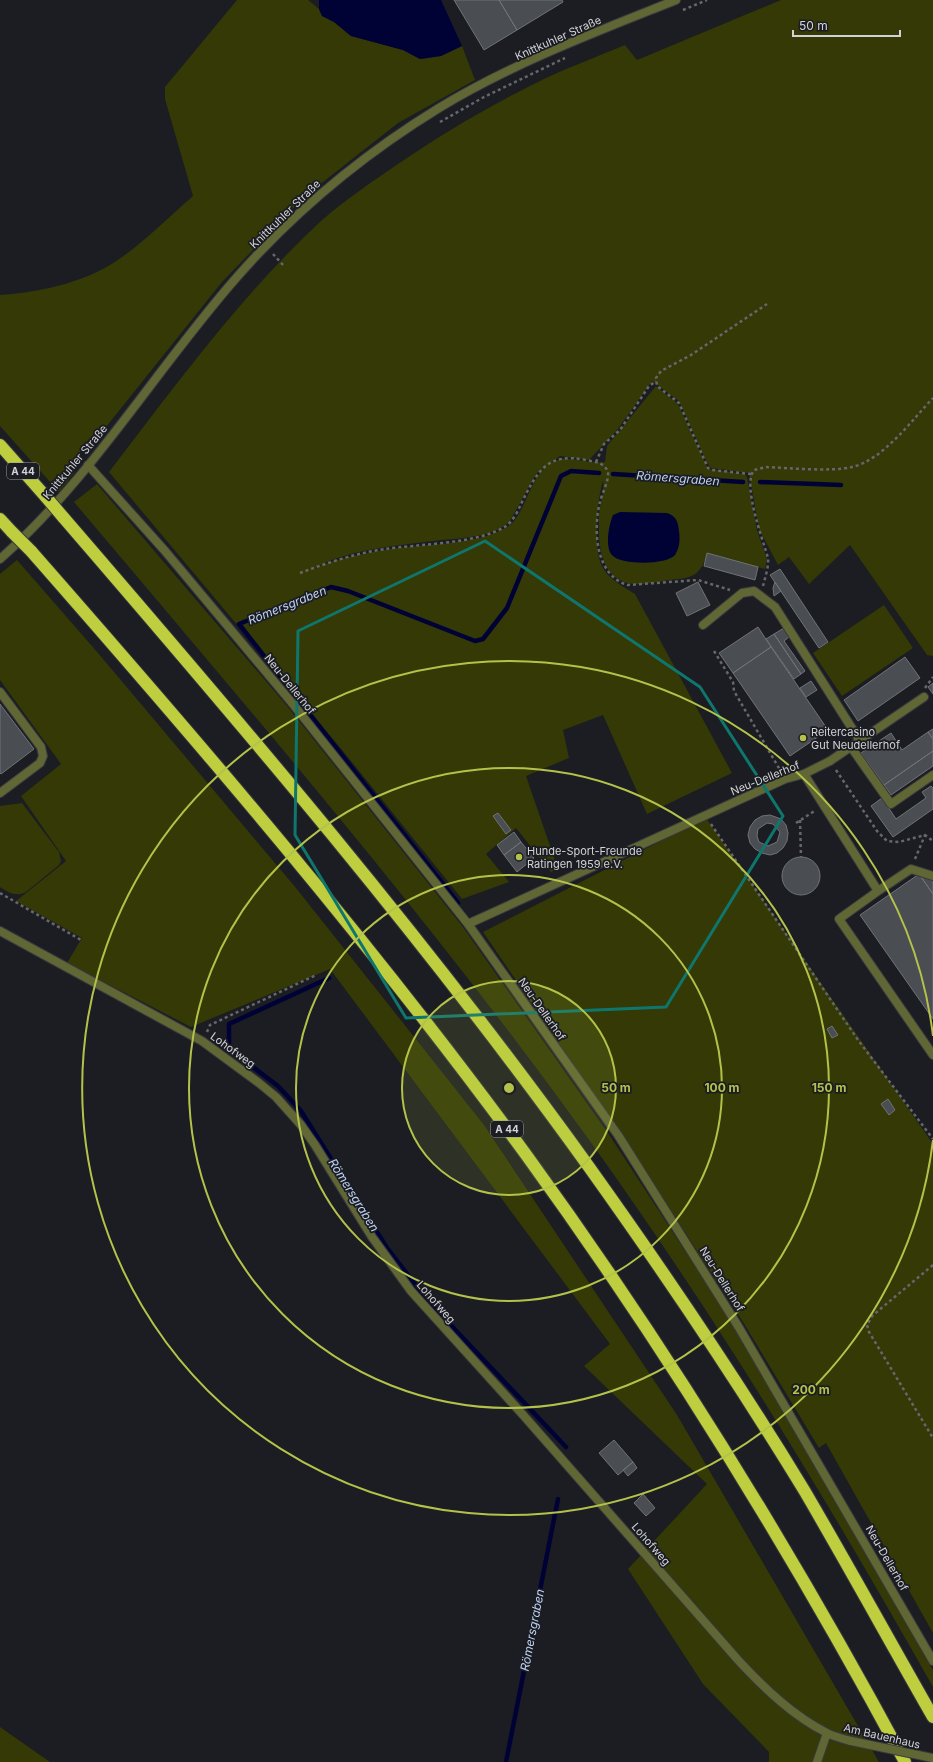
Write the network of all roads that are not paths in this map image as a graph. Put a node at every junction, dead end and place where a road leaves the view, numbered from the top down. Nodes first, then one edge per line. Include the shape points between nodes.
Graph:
1 (676, 0) edge
2 (0, 445) edge
3 (88, 465) junction
4 (0, 518) edge
5 (0, 559) edge
6 (704, 625) dead end
7 (0, 692) edge
8 (924, 697) dead end
9 (860, 741) junction
10 (851, 747) junction
11 (804, 774) junction
12 (933, 775) edge
13 (0, 792) edge
14 (933, 876) edge
15 (878, 891) junction
16 (468, 924) junction
17 (0, 931) edge
18 (933, 1055) edge
19 (933, 1660) edge
20 (933, 1717) edge
21 (827, 1733) junction
22 (933, 1758) edge
23 (817, 1762) edge
24 (905, 1762) edge

1 - 3 street, Knittkuhler Straße via 475,88 439,108 350,170 290,222 237,277
2 - 20 highway, A 44, bridge via 169,640 385,898 502,1048 673,1288 804,1491
3 - 5 street, Knittkuhler Straße via 66,493
3 - 16 street, Neu-Dellerhof via 166,551 287,697
4 - 24 highway, A 44, bridge via 309,875 390,976 528,1157 630,1304 729,1457 802,1578
6 - 9 street via 742,593 754,591 761,596 775,607
7 - 13 street via 41,747 43,756 40,763
8 - 9 street, Neu-Dellerhof
9 - 10 street, Neu-Dellerhof
10 - 11 street, Neu-Dellerhof
10 - 12 street via 891,804
11 - 15 street
11 - 16 street, Neu-Dellerhof via 785,779
14 - 15 street via 911,868
15 - 18 street via 839,919
16 - 19 street, Neu-Dellerhof via 618,1134 738,1326
17 - 21 street, Lohofweg via 202,1041 259,1083 289,1111 315,1146 392,1266 427,1310 766,1690
21 - 22 street, Am Bauenhaus, bridge via 851,1742
21 - 23 street

